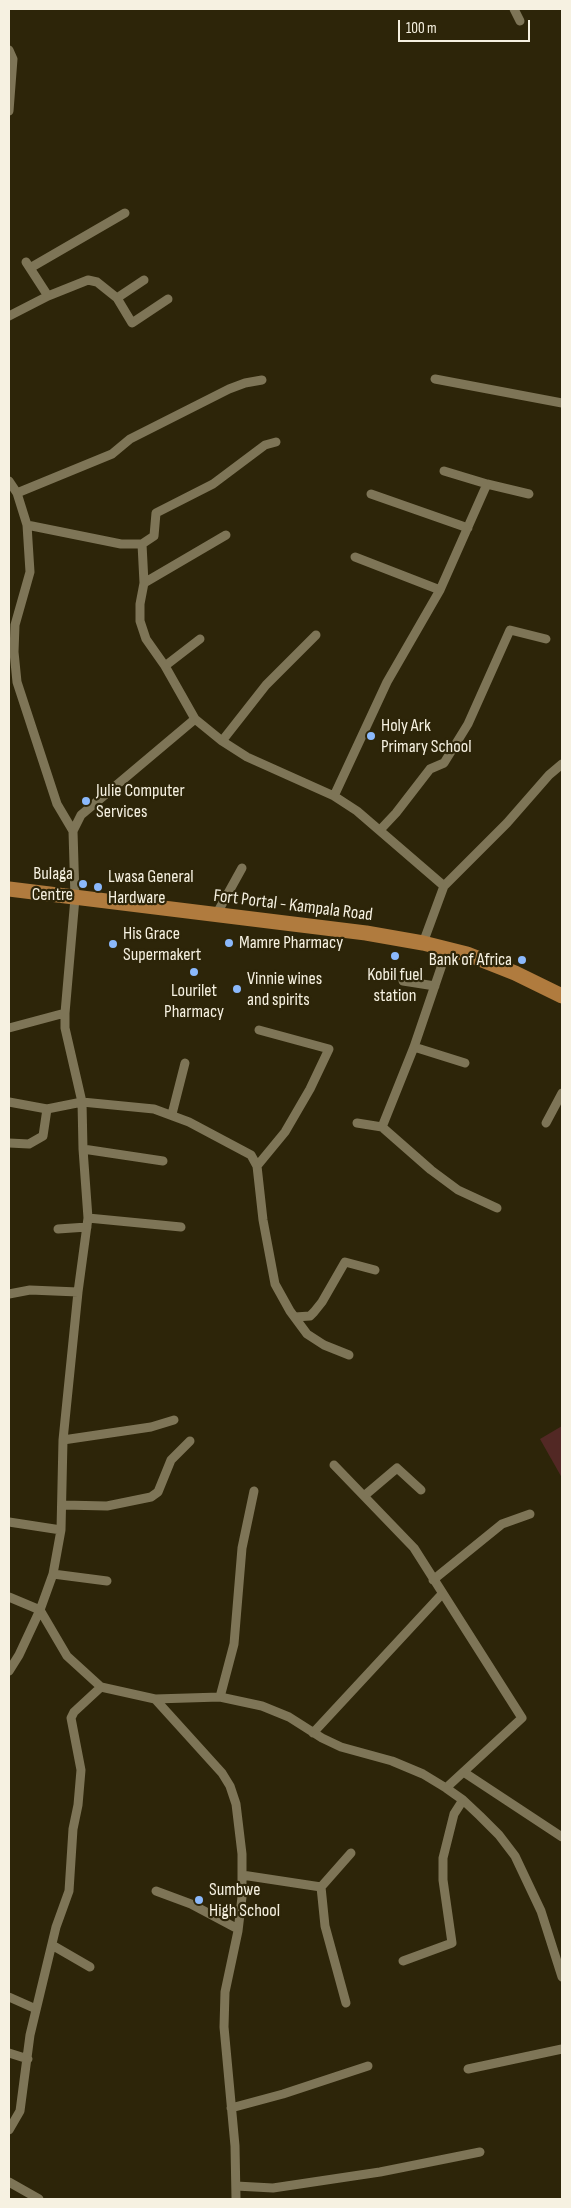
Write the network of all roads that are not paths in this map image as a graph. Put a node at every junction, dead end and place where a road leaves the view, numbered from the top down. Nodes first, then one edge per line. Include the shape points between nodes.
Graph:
1 (514, 9) edge
2 (520, 21) dead end
3 (9, 50) edge
4 (9, 111) edge
5 (125, 213) dead end
6 (144, 280) dead end
7 (48, 296) junction
8 (117, 298) junction
9 (168, 300) dead end
10 (9, 316) edge
11 (435, 379) dead end
12 (262, 380) dead end
13 (562, 402) edge
14 (276, 442) dead end
15 (444, 471) dead end
16 (9, 481) edge
17 (487, 484) junction
18 (17, 493) junction
19 (371, 494) dead end
20 (530, 494) dead end
21 (27, 525) junction
22 (468, 528) junction
23 (226, 535) dead end
24 (142, 544) junction
25 (355, 557) dead end
26 (144, 583) junction
27 (440, 590) junction
28 (316, 635) dead end
29 (200, 639) dead end
30 (546, 639) dead end
31 (11, 653) edge
32 (165, 666) junction
33 (195, 719) junction
34 (222, 741) junction
35 (562, 764) edge
36 (334, 796) junction
37 (380, 830) junction
38 (73, 831) junction
39 (242, 868) dead end
40 (444, 886) junction
41 (9, 889) edge
42 (75, 898) junction
43 (216, 915) junction
44 (423, 943) junction
45 (447, 950) junction
46 (403, 981) dead end
47 (435, 986) junction
48 (562, 996) edge
49 (65, 1013) junction
50 (9, 1028) edge
51 (258, 1030) dead end
52 (414, 1047) junction
53 (185, 1063) dead end
54 (465, 1063) dead end
55 (562, 1092) edge
56 (9, 1102) edge
57 (82, 1102) junction
58 (47, 1109) junction
59 (172, 1114) junction
60 (357, 1123) dead end
61 (546, 1123) dead end
62 (382, 1127) junction
63 (9, 1143) edge
64 (82, 1148) junction
65 (163, 1161) dead end
66 (257, 1166) junction
67 (497, 1208) dead end
68 (88, 1223) junction
69 (181, 1227) dead end
70 (58, 1229) dead end
71 (375, 1270) dead end
72 (78, 1292) junction
73 (9, 1294) edge
74 (295, 1317) junction
75 (349, 1355) dead end
76 (174, 1420) dead end
77 (63, 1440) junction
78 (190, 1441) dead end
79 (334, 1465) dead end
80 (421, 1490) dead end
81 (254, 1492) dead end
82 (364, 1496) junction
83 (62, 1505) junction
84 (530, 1514) dead end
85 (9, 1522) edge
86 (61, 1530) junction
87 (53, 1574) junction
88 (433, 1580) junction
89 (107, 1581) dead end
90 (442, 1594) junction
91 (9, 1597) edge
92 (40, 1610) junction
93 (9, 1652) edge
94 (19, 1655) junction
95 (9, 1671) edge
96 (101, 1687) junction
97 (220, 1697) junction
98 (155, 1699) junction
99 (313, 1732) junction
100 (465, 1773) junction
101 (446, 1788) junction
102 (463, 1800) junction
103 (562, 1837) edge
104 (350, 1853) dead end
105 (242, 1875) junction
106 (321, 1887) junction
107 (156, 1891) dead end
108 (238, 1928) junction
109 (52, 1945) junction
110 (403, 1960) dead end
111 (90, 1967) dead end
112 (562, 1976) edge
113 (9, 1997) edge
114 (346, 2003) dead end
115 (36, 2009) junction
116 (562, 2049) edge
117 (9, 2054) edge
118 (28, 2059) junction
119 (368, 2066) dead end
120 (468, 2069) dead end
121 (231, 2108) junction
122 (9, 2130) edge
123 (480, 2152) dead end
124 (9, 2182) edge
125 (236, 2186) junction
126 (39, 2199) edge
127 (236, 2199) edge

1 - 2 street
3 - 4 street via 13,59
5 - 7 street via 28,265
6 - 8 street
7 - 8 street via 93,280
7 - 10 street
8 - 9 street via 132,323
11 - 13 street
12 - 18 street via 229,389 130,439 112,454
14 - 24 street via 265,445 213,484 156,513 154,536
15 - 17 street
16 - 18 street
17 - 20 street
17 - 22 street
18 - 21 street
19 - 22 street
21 - 24 street via 121,544
21 - 31 street via 30,572 15,625
22 - 27 street
23 - 26 street
24 - 26 street
25 - 27 street
26 - 32 street via 140,621 146,639
27 - 36 street via 387,682
28 - 34 street via 266,685
29 - 32 street
30 - 37 street via 510,630 468,724 444,763 430,769
31 - 38 street via 17,682 57,804
32 - 33 street
33 - 34 street
33 - 38 street via 81,815
34 - 36 street via 278,772
35 - 40 street
36 - 37 street
37 - 40 street
38 - 42 street
39 - 43 street
40 - 44 street
41 - 42 main road, Fort Portal - Kampala Road
42 - 43 main road, Fort Portal - Kampala Road
42 - 49 street
43 - 44 main road, Fort Portal - Kampala Road
44 - 45 main road, Fort Portal - Kampala Road
45 - 47 street
45 - 48 main road, Fort Portal - Kampala Road via 468,954 515,972
46 - 47 street
47 - 52 street
49 - 50 street
49 - 57 street via 65,1028
51 - 66 street via 329,1049 285,1132
52 - 54 street
52 - 62 street
53 - 59 street
55 - 61 street
56 - 58 street
57 - 58 street
57 - 59 street via 145,1107
57 - 64 street
58 - 63 street via 43,1136 29,1144
59 - 66 street via 230,1142 251,1155
60 - 62 street
62 - 67 street via 458,1190
64 - 65 street
64 - 68 street
66 - 74 street via 275,1284
68 - 69 street
68 - 70 street
68 - 72 street
71 - 74 street via 345,1262 314,1312 310,1316
72 - 73 street via 30,1290
72 - 77 street
74 - 75 street via 307,1334
76 - 77 street via 152,1427
77 - 83 street
78 - 83 street via 172,1460 158,1492 152,1497 107,1506
79 - 82 street
80 - 82 street via 397,1468
81 - 97 street via 242,1548 234,1644
82 - 88 street via 414,1548
83 - 86 street
84 - 88 street via 502,1524
85 - 86 street
86 - 87 street
87 - 89 street
87 - 92 street
88 - 90 street
90 - 99 street
90 - 100 street via 522,1718
91 - 92 street
92 - 94 street
92 - 96 street via 67,1656
93 - 94 street
94 - 95 street
96 - 98 street
96 - 109 street via 71,1718 81,1770 69,1891
97 - 98 street
97 - 99 street via 262,1706
98 - 105 street via 230,1786 238,1818
99 - 101 street via 341,1747 392,1761 423,1774
100 - 101 street
100 - 103 street
101 - 102 street
102 - 110 street via 454,1814 443,1858 452,1943
102 - 112 street via 499,1835 515,1856 541,1911
104 - 106 street
105 - 106 street
105 - 108 street
106 - 114 street via 325,1926
107 - 108 street via 191,1904
108 - 121 street via 225,1992 224,2026
109 - 111 street
109 - 115 street
113 - 115 street
115 - 118 street
116 - 120 street
117 - 118 street
118 - 122 street via 20,2112
119 - 121 street
121 - 125 street
123 - 125 street via 380,2172 273,2188
124 - 126 street
125 - 127 street

